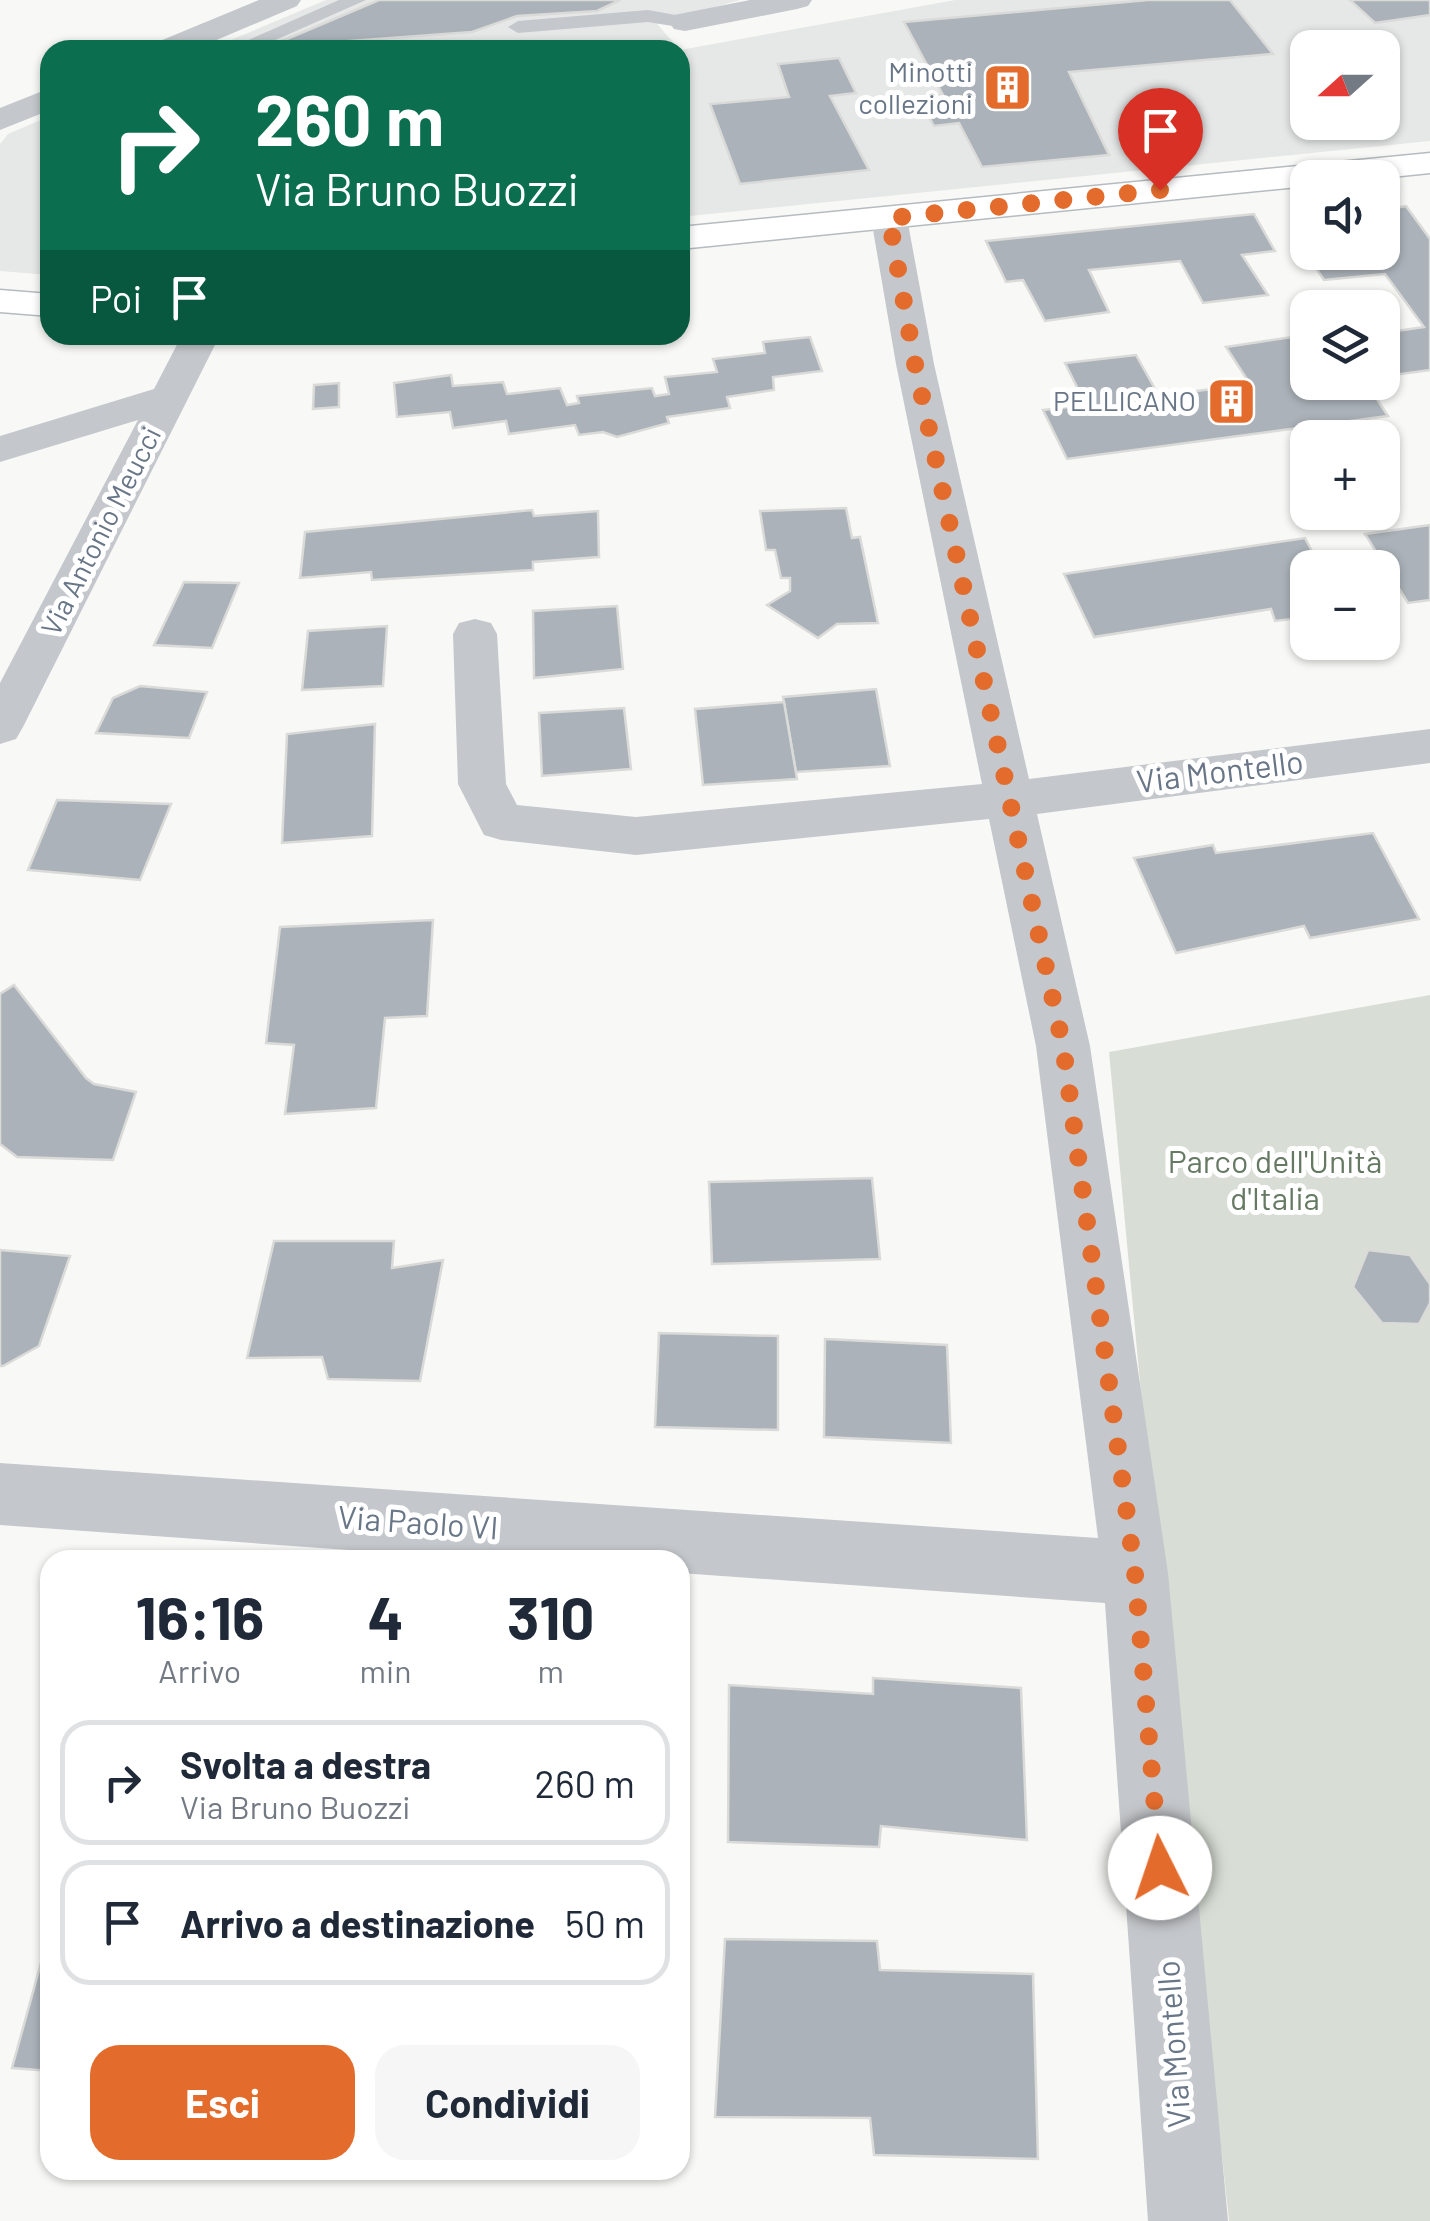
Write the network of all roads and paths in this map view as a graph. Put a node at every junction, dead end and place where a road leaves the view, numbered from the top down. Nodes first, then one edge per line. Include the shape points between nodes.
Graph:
1 (286, 0) edge
2 (356, 0) edge
3 (797, 0) edge
4 (686, 22) joint
5 (518, 27) dead end
6 (190, 40) edge
7 (260, 40) edge
8 (40, 102) edge
9 (0, 120) edge
10 (1430, 162) edge
11 (889, 218) junction
12 (690, 237) edge
13 (0, 301) edge
14 (40, 305) edge
15 (196, 345) edge
16 (170, 397) junction
17 (0, 448) edge
18 (475, 634) dead end
19 (0, 727) edge
20 (1430, 746) edge
21 (1010, 799) junction
22 (0, 1494) edge
23 (1135, 1573) junction
24 (1188, 2221) edge

1 - 6 street
2 - 7 lane
3 - 4 street
4 - 5 lane via 648,16
8 - 9 street
10 - 11 street
11 - 12 street
11 - 21 street, Via Montello
13 - 14 street
15 - 16 street, Via Antonio Meucci
16 - 17 street
16 - 19 street, Via Antonio Meucci
18 - 21 street via 482,784 502,822 636,836
20 - 21 street, Via Montello
21 - 23 street, Via Montello via 1063,1046
22 - 23 street, Via Paolo VI
23 - 24 street, Via Montello

